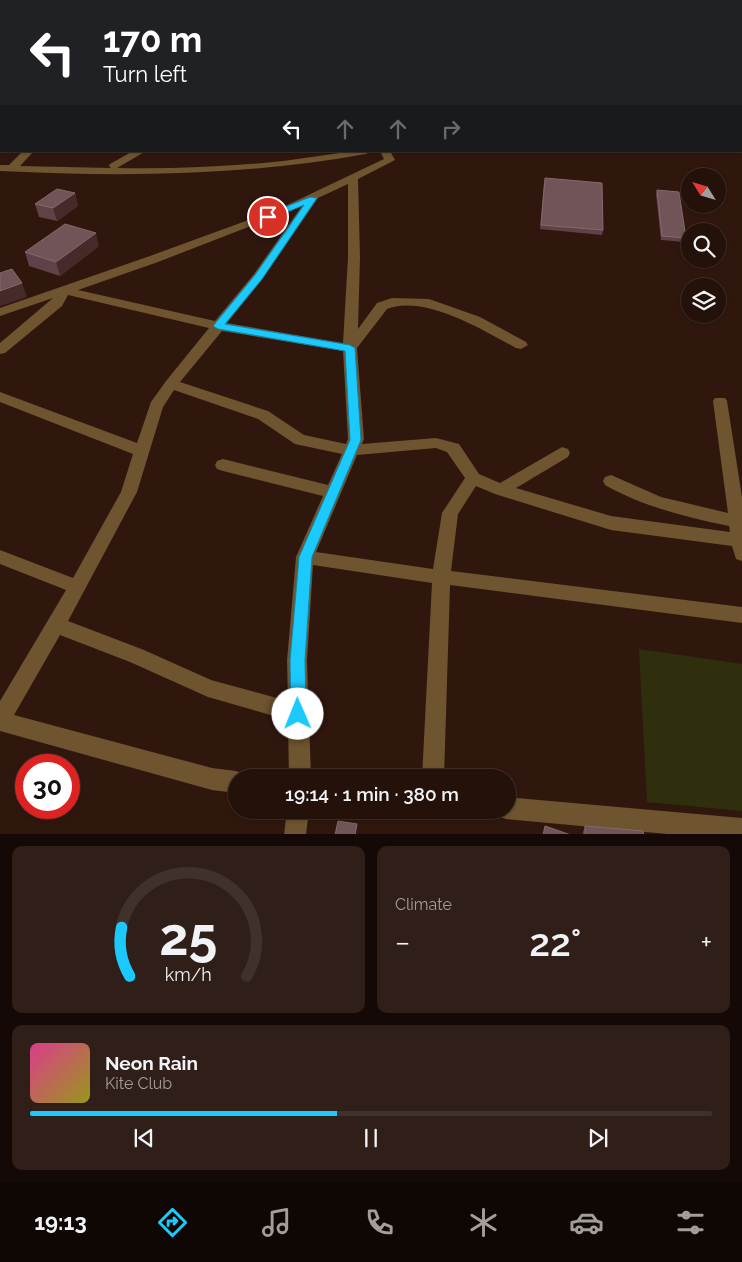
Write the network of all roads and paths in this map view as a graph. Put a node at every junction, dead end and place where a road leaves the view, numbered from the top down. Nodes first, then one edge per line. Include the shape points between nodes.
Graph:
1 (28, 152) edge
2 (139, 152) edge
3 (327, 152) edge
4 (360, 152) edge
5 (386, 152) edge
6 (0, 162) edge
7 (14, 166) junction
8 (114, 166) junction
9 (0, 168) edge
10 (353, 178) junction
11 (313, 198) junction
12 (64, 289) junction
13 (0, 312) edge
14 (218, 326) junction
15 (521, 345) dead end
16 (350, 348) junction
17 (0, 350) edge
18 (171, 384) junction
19 (0, 398) edge
20 (720, 401) dead end
21 (351, 450) junction
22 (141, 451) junction
23 (562, 453) dead end
24 (223, 465) dead end
25 (473, 478) junction
26 (611, 481) dead end
27 (501, 490) junction
28 (333, 492) junction
29 (737, 521) junction
30 (741, 547) edge
31 (0, 557) edge
32 (306, 557) junction
33 (441, 577) junction
34 (77, 587) junction
35 (742, 615) edge
36 (56, 625) junction
37 (298, 714) junction
38 (0, 720) edge
39 (300, 769) edge
40 (433, 769) edge
41 (228, 781) edge
42 (516, 809) edge
43 (297, 819) edge
44 (742, 829) edge
45 (295, 834) edge

1 - 7 street
2 - 8 street
3 - 8 street via 230,164
4 - 7 street via 293,164 176,173
5 - 10 street via 390,160
6 - 7 street
7 - 8 street
7 - 9 street
10 - 11 street
10 - 16 street
11 - 12 street via 215,237
11 - 14 street via 258,277
12 - 13 street
12 - 14 street
12 - 17 street via 57,303
14 - 16 street
14 - 18 street
15 - 16 street via 475,320 429,303 392,302 382,306
16 - 21 street via 356,440
18 - 21 street via 263,415 300,440
18 - 22 street via 156,406
19 - 22 street
20 - 29 street
21 - 25 street via 436,443 453,448
21 - 28 street
22 - 34 street via 129,492
23 - 27 street
24 - 28 street
25 - 27 street
25 - 33 street via 450,514
26 - 29 street via 648,499
27 - 30 street via 610,523
28 - 32 street
29 - 30 street
31 - 34 street
32 - 33 street
32 - 37 street via 297,660
33 - 35 street
33 - 40 street
34 - 36 street
36 - 37 street via 208,688
36 - 38 street
37 - 39 street
38 - 41 street
42 - 44 street
43 - 45 street

